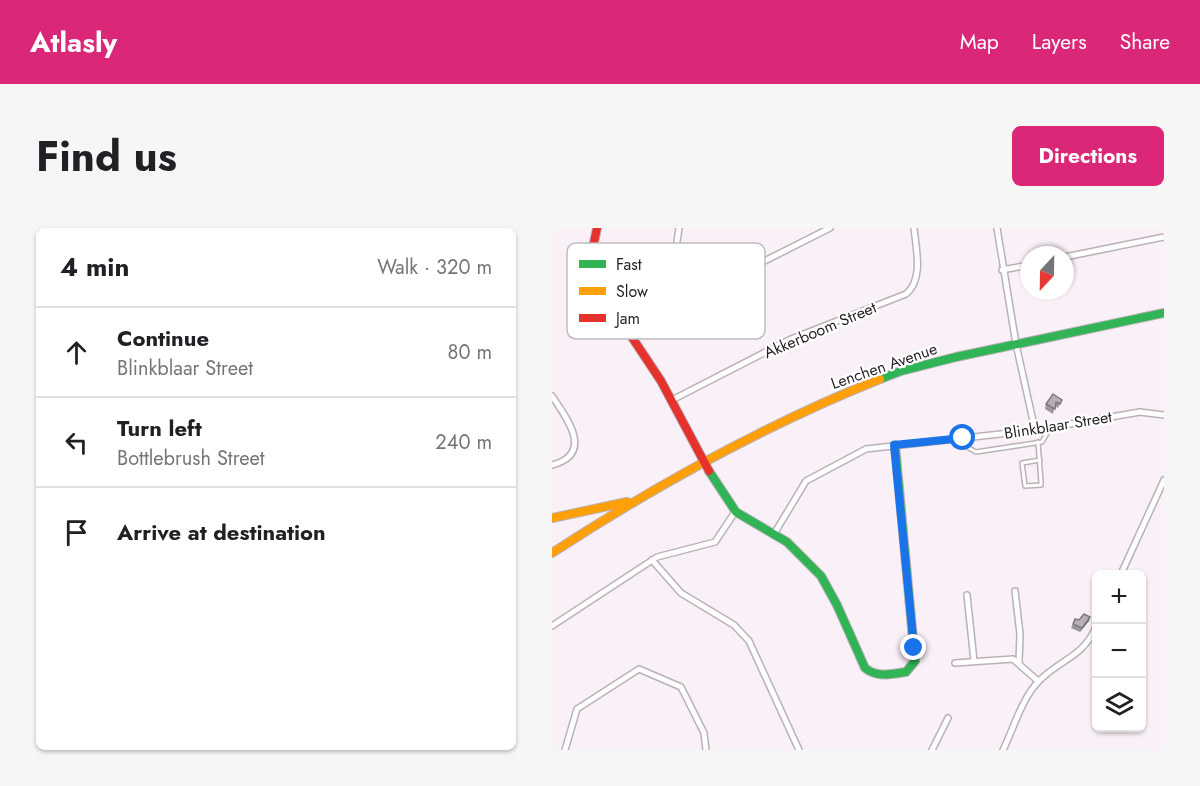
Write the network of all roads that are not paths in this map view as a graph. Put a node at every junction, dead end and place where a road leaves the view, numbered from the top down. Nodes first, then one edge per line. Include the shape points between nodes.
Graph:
1 (597, 228) edge
2 (679, 228) edge
3 (830, 228) edge
4 (914, 228) edge
5 (997, 228) edge
6 (1164, 237) edge
7 (594, 243) edge
8 (677, 243) edge
9 (1074, 255) edge
10 (765, 261) edge
11 (1020, 266) edge
12 (1002, 270) junction
13 (1164, 313) edge
14 (635, 339) edge
15 (1016, 344) junction
16 (552, 396) edge
17 (672, 400) junction
18 (1164, 415) edge
19 (1050, 428) junction
20 (1035, 430) junction
21 (963, 438) junction
22 (1038, 442) junction
23 (894, 445) junction
24 (1040, 460) junction
25 (703, 463) junction
26 (552, 465) edge
27 (1164, 480) edge
28 (633, 500) junction
29 (735, 512) junction
30 (552, 518) edge
31 (774, 534) junction
32 (552, 553) edge
33 (652, 560) junction
34 (1123, 570) edge
35 (1015, 591) dead end
36 (967, 595) dead end
37 (552, 626) edge
38 (1092, 635) edge
39 (974, 661) junction
40 (1019, 662) junction
41 (955, 663) dead end
42 (1038, 681) junction
43 (948, 718) dead end
44 (565, 750) edge
45 (706, 750) edge
46 (800, 750) edge
47 (932, 750) edge
48 (1003, 750) edge

1 - 7 street
2 - 8 street
3 - 10 street
4 - 17 street, Akkerboom Street via 917,275 906,294 790,339
5 - 12 street
6 - 9 street
11 - 12 street
12 - 15 street
13 - 15 street, Lenchen Avenue
14 - 17 street
15 - 20 street
15 - 25 street, Lenchen Avenue via 902,371 828,400
16 - 26 street via 572,424 575,436 570,453
17 - 25 street
18 - 19 street, Blinkblaar Street via 1140,412
19 - 20 street, Blinkblaar Street
19 - 22 lane via 1042,442
20 - 21 street, Blinkblaar Street
21 - 22 lane via 967,447 976,452
21 - 23 street, Blinkblaar Street
22 - 24 lane
23 - 31 street, Blinkblaar Street via 866,449 810,478 800,487
23 - 31 street via 915,661 911,668 904,672 871,673 863,664 830,587 803,555
24 - 24 lane via 1041,484 1025,486 1022,463
25 - 28 street, Lenchen Avenue
25 - 29 street
27 - 34 street
28 - 30 street
28 - 32 street
29 - 31 street
29 - 33 street via 715,542 669,552
33 - 37 street
33 - 46 street via 681,593 734,625 749,641
35 - 40 street
36 - 39 street
38 - 42 street via 1087,646
39 - 40 street
39 - 41 street
40 - 42 street
42 - 48 street
43 - 47 street
44 - 45 street via 577,709 639,669 681,687 704,733

